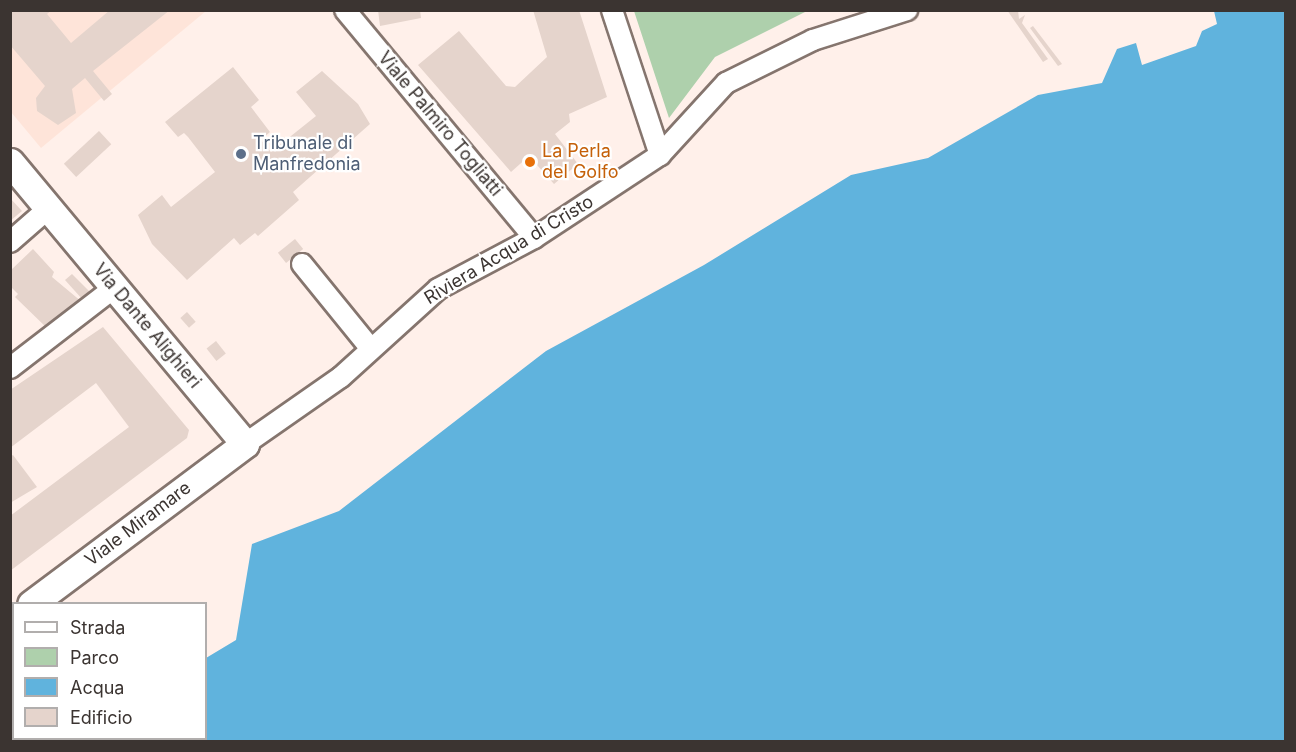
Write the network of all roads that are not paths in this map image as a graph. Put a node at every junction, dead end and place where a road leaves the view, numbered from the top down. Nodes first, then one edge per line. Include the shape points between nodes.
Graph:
1 (345, 10) edge
2 (612, 10) edge
3 (907, 10) edge
4 (660, 155) junction
5 (10, 162) edge
6 (49, 208) junction
7 (534, 238) junction
8 (10, 242) edge
9 (302, 264) dead end
10 (115, 288) junction
11 (371, 349) junction
12 (10, 368) edge
13 (245, 444) junction
14 (32, 602) edge

1 - 7 street, Viale Palmiro Togliatti
2 - 4 street
3 - 4 street, Riviera Acqua di Cristo via 813,40 726,83
4 - 7 street, Riviera Acqua di Cristo
5 - 6 street, Via Dante Alighieri
6 - 8 street
6 - 10 street, Via Dante Alighieri
7 - 11 street, Riviera Acqua di Cristo via 438,289
9 - 11 street
10 - 12 street
10 - 13 street, Via Dante Alighieri
11 - 13 street, Riviera Acqua di Cristo
13 - 14 street, Viale Miramare

